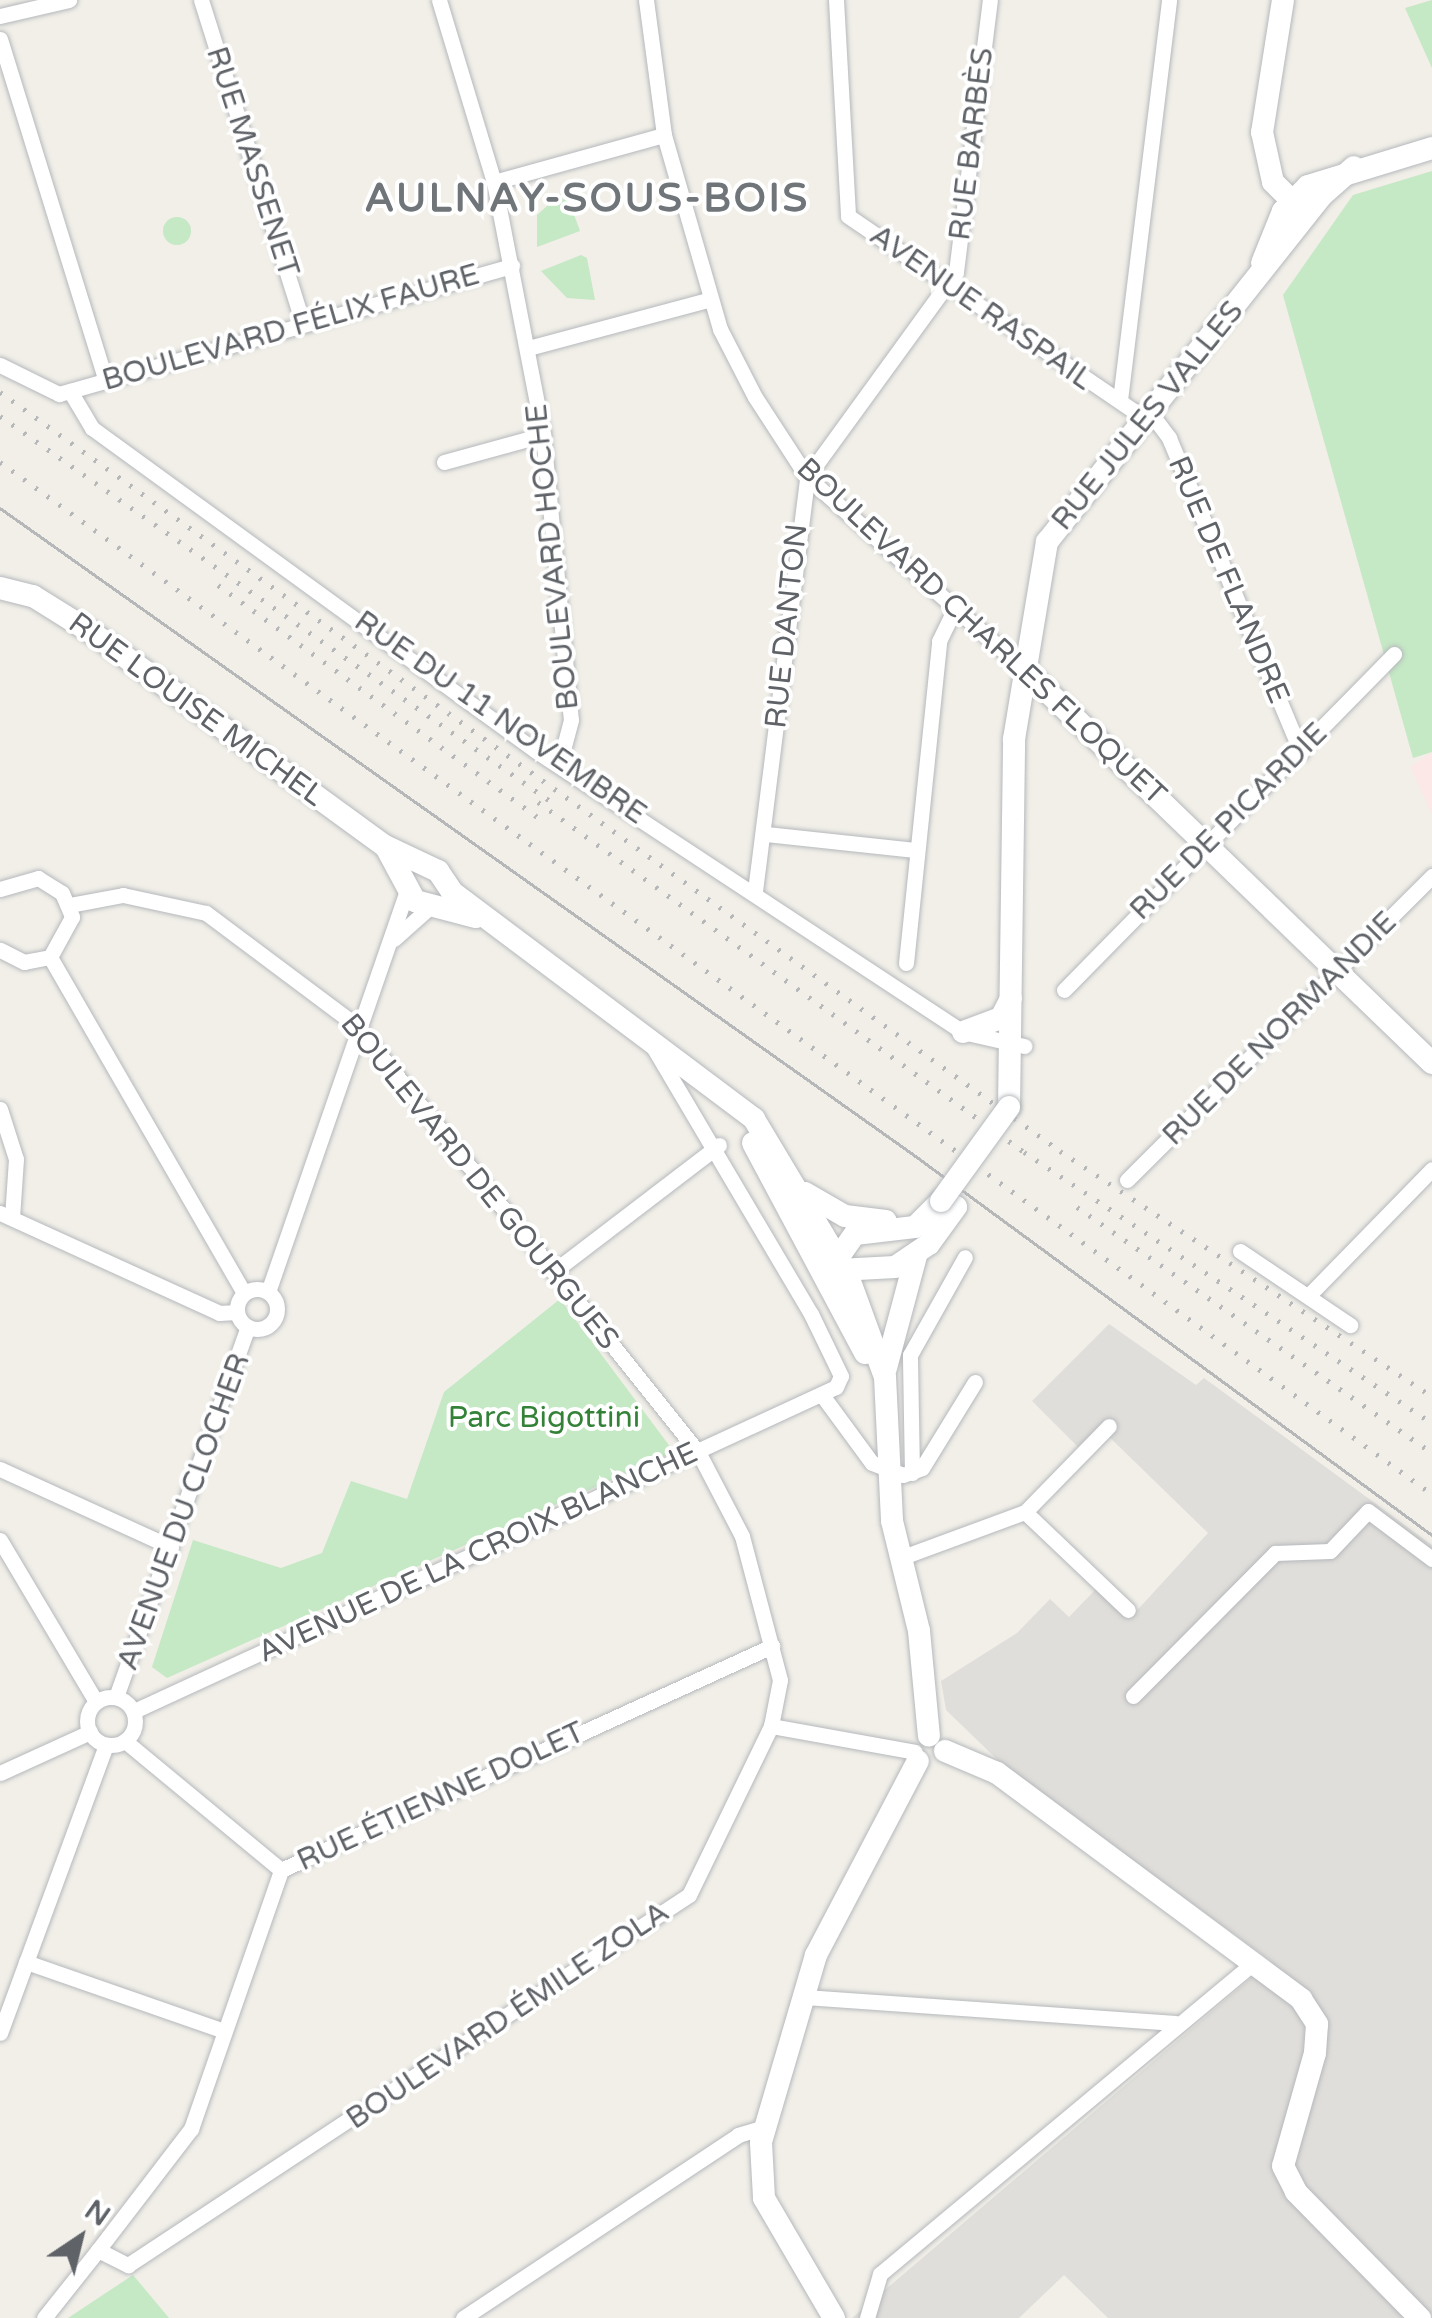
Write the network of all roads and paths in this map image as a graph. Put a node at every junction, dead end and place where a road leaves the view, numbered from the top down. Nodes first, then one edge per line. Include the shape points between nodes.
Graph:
1 (69, 0) edge
2 (201, 0) edge
3 (439, 0) edge
4 (646, 0) edge
5 (836, 0) edge
6 (990, 0) edge
7 (1169, 0) edge
8 (1282, 0) edge
9 (0, 16) edge
10 (0, 38) edge
11 (664, 136) junction
12 (1432, 148) edge
13 (494, 182) junction
14 (1299, 208) junction
15 (512, 266) junction
16 (944, 284) junction
17 (711, 298) junction
18 (303, 324) junction
19 (528, 348) junction
20 (0, 365) edge
21 (105, 378) junction
22 (70, 391) junction
23 (1120, 400) junction
24 (1146, 415) junction
25 (543, 435) junction
26 (444, 462) dead end
27 (807, 477) junction
28 (0, 588) edge
29 (955, 608) junction
30 (1394, 654) dead end
31 (1026, 670) junction
32 (1068, 712) junction
33 (1019, 724) junction
34 (1301, 752) junction
35 (559, 765) junction
36 (766, 834) junction
37 (1207, 842) junction
38 (916, 850) junction
39 (0, 865) edge
40 (1432, 876) edge
41 (409, 878) junction
42 (5, 886) edge
43 (755, 891) junction
44 (441, 902) junction
45 (70, 906) junction
46 (394, 939) junction
47 (0, 950) edge
48 (50, 956) junction
49 (906, 963) dead end
50 (1340, 972) junction
51 (1064, 990) dead end
52 (1011, 998) junction
53 (357, 1026) junction
54 (963, 1032) junction
55 (653, 1043) junction
56 (1019, 1045) junction
57 (1432, 1062) edge
58 (0, 1109) edge
59 (719, 1145) junction
60 (1432, 1169) edge
61 (1128, 1180) dead end
62 (798, 1188) junction
63 (941, 1209) junction
64 (6, 1215) edge
65 (1240, 1250) dead end
66 (916, 1256) junction
67 (965, 1257) dead end
68 (833, 1266) junction
69 (553, 1272) junction
70 (268, 1292) junction
71 (244, 1293) junction
72 (1311, 1294) junction
73 (237, 1312) junction
74 (1350, 1325) dead end
75 (248, 1327) junction
76 (885, 1377) junction
77 (976, 1382) dead end
78 (822, 1395) junction
79 (882, 1414) junction
80 (1109, 1426) dead end
81 (698, 1452) junction
82 (0, 1469) edge
83 (912, 1473) junction
84 (888, 1475) junction
85 (1025, 1512) junction
86 (0, 1540) edge
87 (171, 1547) junction
88 (900, 1558) junction
89 (1432, 1559) edge
90 (1128, 1610) dead end
91 (772, 1646) junction
92 (1134, 1696) dead end
93 (116, 1697) junction
94 (96, 1702) junction
95 (134, 1712) junction
96 (770, 1726) junction
97 (90, 1732) junction
98 (125, 1741) junction
99 (106, 1744) junction
100 (927, 1750) junction
101 (0, 1773) edge
102 (281, 1870) junction
103 (26, 1962) junction
104 (1253, 1963) junction
105 (805, 1996) junction
106 (1175, 2023) junction
107 (224, 2031) junction
108 (0, 2032) edge
109 (764, 2127) junction
110 (98, 2250) junction
111 (44, 2318) edge
112 (463, 2318) edge
113 (834, 2318) edge
114 (867, 2318) edge
115 (1420, 2318) edge

1 - 9 street
2 - 18 street, RUE MASSENET
3 - 13 street, BOULEVARD HOCHE
4 - 11 street, BOULEVARD CHARLES FLOQUET
5 - 16 street, AVENUE RASPAIL via 848,216
6 - 16 street, RUE BARBÈS via 956,272
7 - 23 street
8 - 14 street via 1262,132 1272,182
10 - 21 street
11 - 13 street
11 - 17 street, BOULEVARD CHARLES FLOQUET
12 - 14 street, RUE JULES VALLES via 1354,167
13 - 15 street, BOULEVARD HOCHE
14 - 24 street, RUE JULES VALLES via 1258,281
15 - 18 street, BOULEVARD FÉLIX FAURE
15 - 19 street, BOULEVARD HOCHE
16 - 23 street, AVENUE RASPAIL
16 - 27 street, RUE DANTON
17 - 19 street
17 - 27 street, BOULEVARD CHARLES FLOQUET via 755,397
18 - 21 street, BOULEVARD FÉLIX FAURE
19 - 25 street, BOULEVARD HOCHE
20 - 22 street via 46,394
21 - 22 street, BOULEVARD FÉLIX FAURE
22 - 35 street, RUE DU 11 NOVEMBRE via 92,428
23 - 24 street, AVENUE RASPAIL
24 - 31 street, RUE JULES VALLES via 1047,542
24 - 34 street, RUE DE FLANDRE via 1169,438
25 - 26 street
25 - 35 street, BOULEVARD HOCHE via 571,720
27 - 29 street, BOULEVARD CHARLES FLOQUET
27 - 36 street, RUE DANTON
28 - 41 street, RUE LOUISE MICHEL via 34,596 105,641 386,846
29 - 31 street, BOULEVARD CHARLES FLOQUET
29 - 38 street via 941,626
30 - 34 street, RUE DE PICARDIE
31 - 32 street, BOULEVARD CHARLES FLOQUET
31 - 33 street, RUE JULES VALLES
32 - 33 street
32 - 37 street, BOULEVARD CHARLES FLOQUET
33 - 52 street, RUE JULES VALLES
33 - 56 street, RUE JULES VALLES
34 - 37 street, RUE DE PICARDIE
35 - 43 street, RUE DU 11 NOVEMBRE
36 - 38 street
36 - 43 street, RUE DANTON
37 - 50 street, BOULEVARD CHARLES FLOQUET
37 - 51 street, RUE DE PICARDIE
38 - 49 street
39 - 42 street
40 - 50 street, RUE DE NORMANDIE
41 - 44 street, RUE LOUISE MICHEL
41 - 44 street, RUE LOUISE MICHEL via 438,871
41 - 46 street
42 - 45 street via 38,878
43 - 54 street, RUE DU 11 NOVEMBRE
44 - 46 street
44 - 55 street, RUE LOUISE MICHEL via 493,924
45 - 48 street via 67,940
45 - 53 street, BOULEVARD DE GOURGUES via 124,895 206,913
46 - 53 street
47 - 48 street via 24,962
48 - 71 street
50 - 57 street, BOULEVARD CHARLES FLOQUET
50 - 61 street, RUE DE NORMANDIE
52 - 54 street via 1001,1018
52 - 56 street, RUE JULES VALLES
53 - 69 street, BOULEVARD DE GOURGUES
53 - 70 street
54 - 56 street, RUE DU 11 NOVEMBRE
55 - 59 street, RUE LOUISE MICHEL
55 - 62 street, RUE LOUISE MICHEL via 754,1119
55 - 68 street, RUE LOUISE MICHEL via 744,1127
56 - 63 street, RUE JULES VALLES via 1014,1111
58 - 64 street via 16,1159
59 - 69 street
59 - 78 street, RUE LOUISE MICHEL via 841,1376
60 - 72 street
62 - 63 street via 845,1216
62 - 68 street, RUE LOUISE MICHEL
63 - 66 street
63 - 68 street via 855,1234
64 - 73 street via 219,1313
65 - 72 street
66 - 68 street
66 - 76 street
67 - 83 street via 910,1355
68 - 76 street, RUE LOUISE MICHEL
68 - 79 street, RUE LOUISE MICHEL
69 - 81 street, BOULEVARD DE GOURGUES
70 - 71 street
70 - 75 street, AVENUE DU CLOCHER via 272,1322
71 - 73 street
72 - 74 street
73 - 75 street
75 - 87 street, AVENUE DU CLOCHER
76 - 79 street, RUE LOUISE MICHEL
77 - 83 street
78 - 81 street, AVENUE DE LA CROIX BLANCHE
78 - 84 street
79 - 84 street
80 - 85 street
81 - 91 street, BOULEVARD ÉMILE ZOLA via 742,1536
81 - 95 street, AVENUE DE LA CROIX BLANCHE
82 - 87 street
83 - 84 street
84 - 88 street
85 - 88 street
85 - 90 street
86 - 94 street
87 - 93 street, AVENUE DU CLOCHER
88 - 100 street
89 - 92 street via 1368,1511 1330,1551 1275,1553
91 - 96 street, BOULEVARD ÉMILE ZOLA via 780,1680
91 - 102 street, RUE ÉTIENNE DOLET
93 - 94 street
93 - 95 street
94 - 97 street
95 - 98 street
96 - 100 street
96 - 110 street, BOULEVARD ÉMILE ZOLA via 689,1894 128,2265
97 - 99 street
97 - 101 street
98 - 99 street
98 - 102 street
99 - 103 street
100 - 104 street via 997,1773
100 - 105 street via 862,1858
102 - 107 street, RUE ÉTIENNE DOLET
103 - 107 street
103 - 108 street
104 - 106 street
104 - 115 street via 1301,1999 1318,2024 1284,2166 1296,2192
105 - 106 street
105 - 109 street
106 - 114 street via 880,2274
107 - 110 street, RUE ÉTIENNE DOLET via 191,2128
109 - 112 street via 738,2135
109 - 113 street via 764,2198
110 - 111 street

